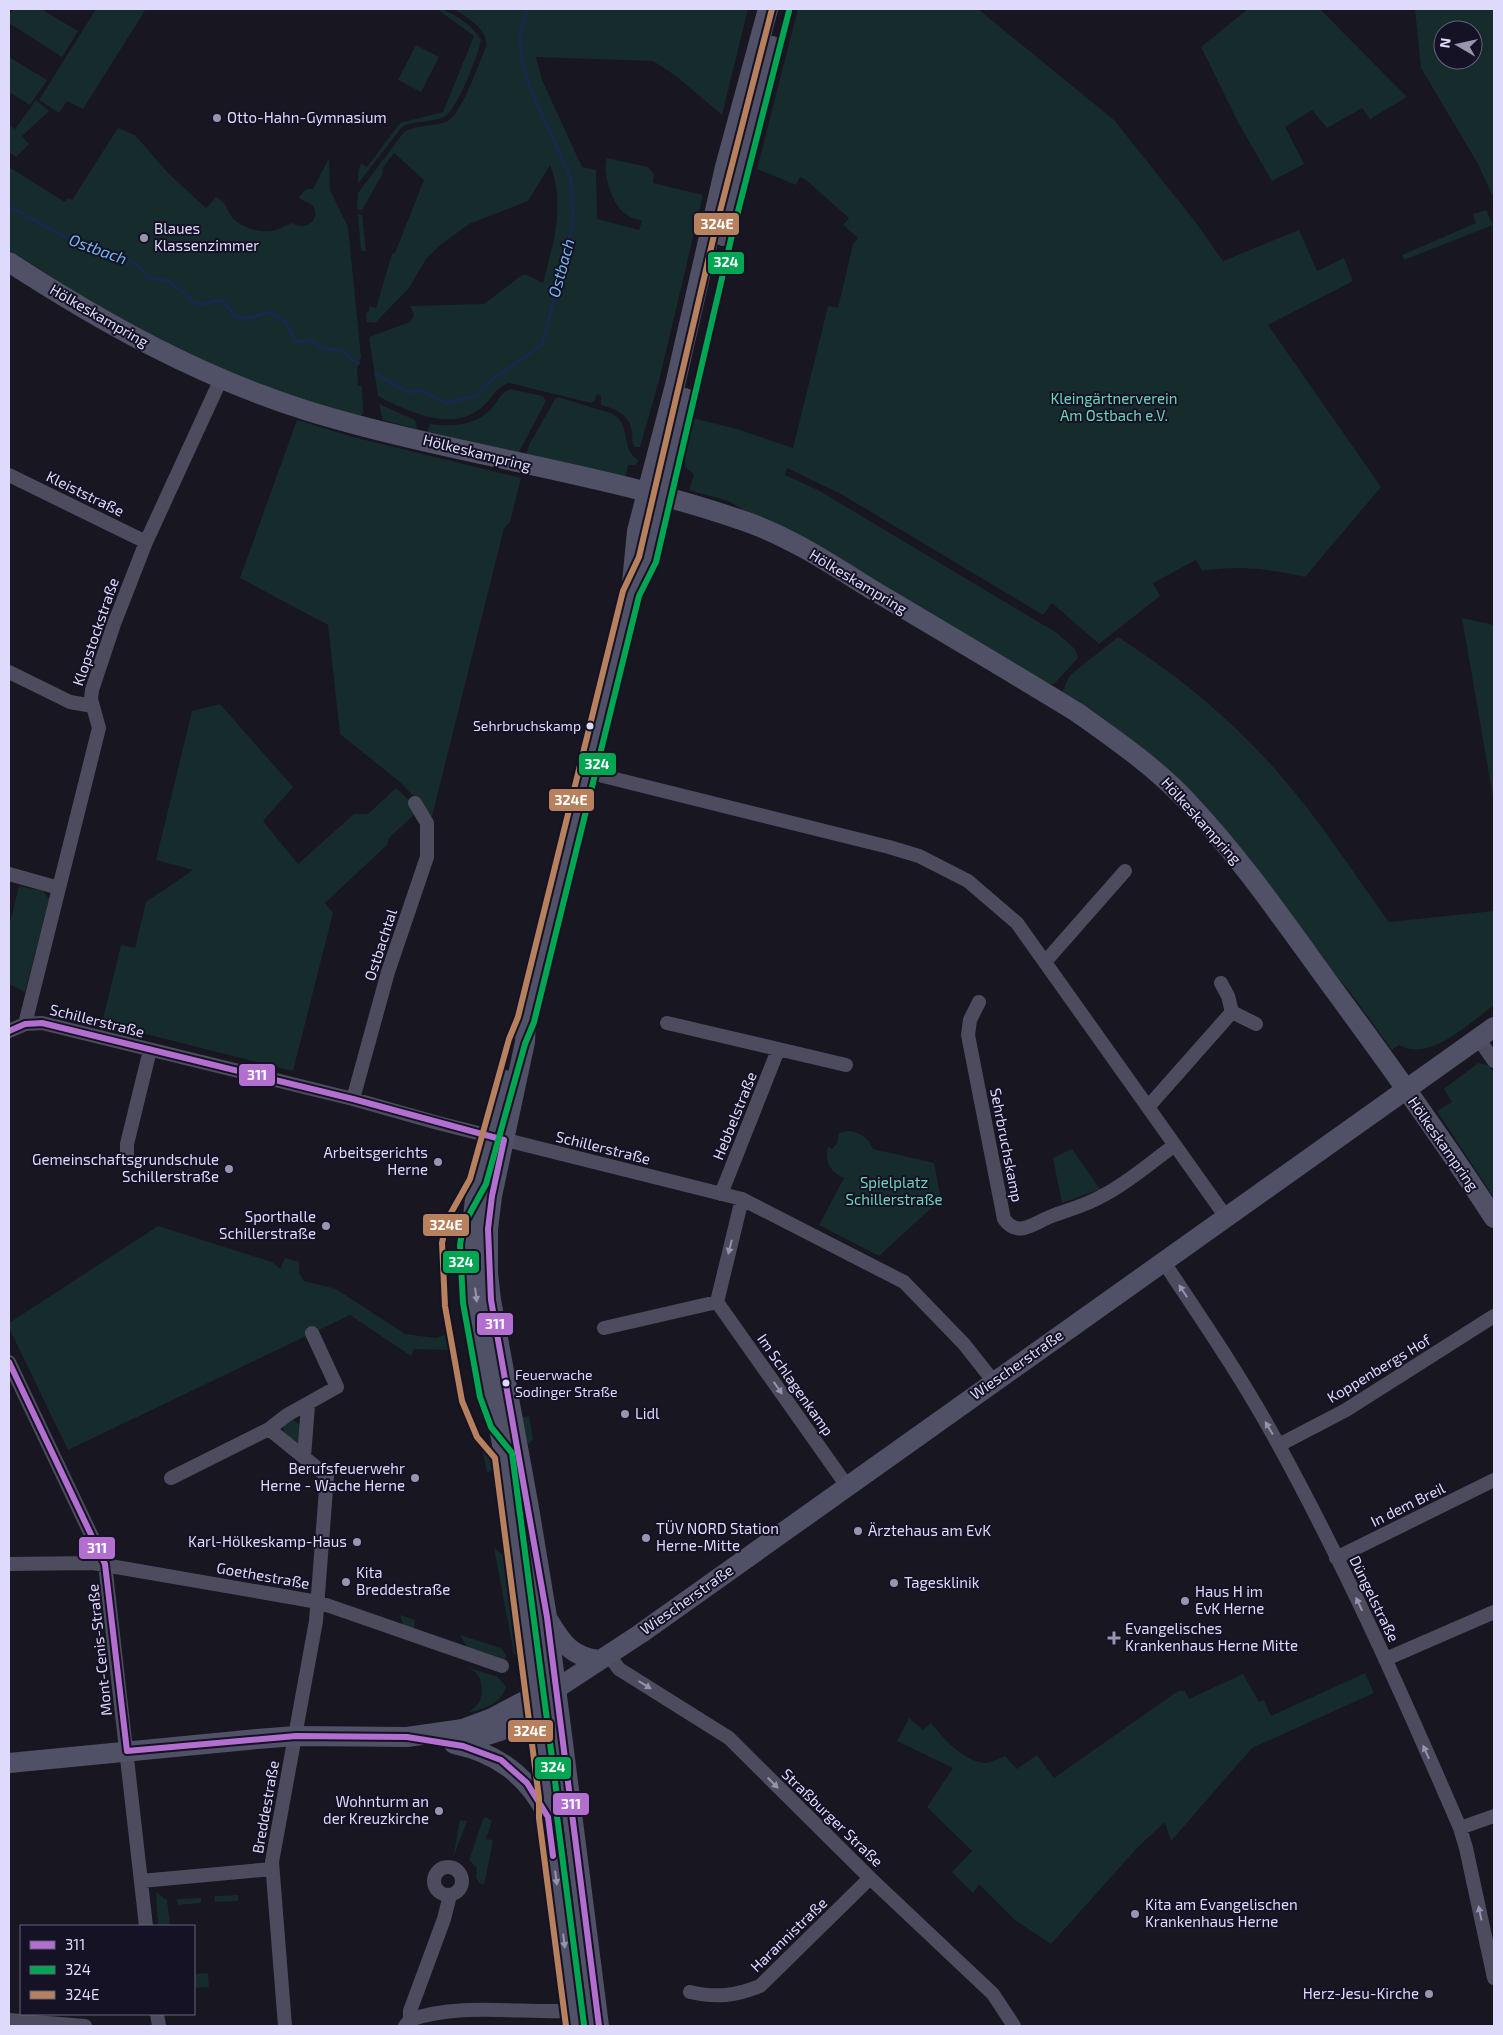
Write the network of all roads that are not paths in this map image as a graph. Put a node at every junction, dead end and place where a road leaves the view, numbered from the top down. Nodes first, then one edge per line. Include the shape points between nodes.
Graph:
1 (768, 9) edge
2 (781, 9) edge
3 (10, 266) edge
4 (220, 379) junction
5 (9, 475) edge
6 (654, 494) junction
7 (146, 542) junction
8 (9, 672) edge
9 (93, 706) junction
10 (586, 772) junction
11 (415, 803) dead end
12 (1125, 871) dead end
13 (9, 874) edge
14 (59, 888) junction
15 (1046, 962) junction
16 (1221, 983) dead end
17 (979, 1002) dead end
18 (1232, 1012) junction
19 (667, 1023) dead end
20 (25, 1024) junction
21 (1256, 1024) dead end
22 (9, 1031) edge
23 (1486, 1033) edge
24 (150, 1050) junction
25 (778, 1050) junction
26 (1494, 1061) edge
27 (846, 1065) dead end
28 (1406, 1090) junction
29 (353, 1099) junction
30 (1148, 1107) junction
31 (497, 1138) junction
32 (1175, 1145) junction
33 (127, 1157) dead end
34 (721, 1194) junction
35 (742, 1200) junction
36 (1226, 1216) junction
37 (1494, 1218) edge
38 (1163, 1261) junction
39 (716, 1302) junction
40 (1494, 1316) edge
41 (604, 1328) dead end
42 (312, 1334) dead end
43 (9, 1362) edge
44 (994, 1382) junction
45 (308, 1405) junction
46 (269, 1429) junction
47 (1279, 1445) junction
48 (304, 1457) junction
49 (171, 1478) dead end
50 (1494, 1480) edge
51 (847, 1486) junction
52 (1336, 1558) junction
53 (9, 1564) edge
54 (106, 1564) junction
55 (318, 1602) junction
56 (1494, 1612) edge
57 (547, 1617) junction
58 (604, 1657) junction
59 (1386, 1659) junction
60 (502, 1666) dead end
61 (556, 1689) junction
62 (536, 1702) junction
63 (296, 1736) junction
64 (407, 1737) junction
65 (450, 1743) junction
66 (127, 1751) junction
67 (9, 1763) edge
68 (1494, 1816) edge
69 (548, 1817) junction
70 (1460, 1828) junction
71 (272, 1868) junction
72 (870, 1878) junction
73 (141, 1881) junction
74 (450, 1895) dead end
75 (146, 1925) edge
76 (1494, 1978) edge
77 (690, 1992) dead end
78 (598, 2018) edge
79 (574, 2019) edge
80 (9, 2020) edge
81 (407, 2023) edge
82 (85, 2026) edge
83 (286, 2026) edge
84 (1014, 2026) edge

1 - 6 main road via 725,167 675,385
2 - 6 main road
3 - 4 main road, Hölkeskampring via 120,330
4 - 6 main road, Hölkeskampring via 310,411 479,455
4 - 7 street, Klopstockstraße
5 - 7 street, Kleiststraße
6 - 10 main road via 646,560 631,592
6 - 28 main road, Hölkeskampring via 750,523 783,538 1051,696 1118,740 1186,800 1227,846
7 - 9 street, Klopstockstraße via 92,690
8 - 9 street via 70,702
9 - 14 street, Klopstockstraße via 99,728
10 - 15 street via 919,856 968,881 990,898 1017,923
10 - 31 main road via 526,1020 516,1041
11 - 29 street, Ostbachtal via 427,823 427,857 388,972
12 - 15 street
13 - 14 street
14 - 20 street, Klopstockstraße
15 - 30 street
16 - 18 street
17 - 32 street, Sehrbruchskamp via 970,1020 968,1035 1004,1219 1008,1224 1021,1229 1035,1226 1047,1218 1102,1197
18 - 21 street
18 - 30 street
19 - 25 street
20 - 22 street, Schillerstraße
20 - 24 street, Schillerstraße via 42,1024
23 - 26 street
23 - 28 main road, Wiescherstraße
24 - 29 street, Schillerstraße
24 - 33 street, Schillerstraße via 127,1144
25 - 27 street
25 - 34 street, Hebbelstraße
28 - 36 main road, Wiescherstraße
28 - 37 main road, Hölkeskampring
29 - 31 street, Schillerstraße
30 - 32 street
31 - 34 street, Schillerstraße
31 - 57 main road via 489,1217 488,1274
31 -> 62 main road via 475,1197 472,1235 474,1281 505,1466
32 - 36 street
34 - 35 street, Schillerstraße
35 -> 39 street
35 - 44 street, Schillerstraße via 904,1282 964,1344
36 - 38 main road, Wiescherstraße
38 - 44 main road, Wiescherstraße
47 -> 38 street, Düngelstraße
39 - 41 street
39 -> 51 street, Im Schlagenkamp
40 - 47 street, Koppenbergs Hof via 1346,1410
42 - 45 street via 337,1388
43 - 54 street, Mont-Cenis-Straße
44 - 51 main road, Wiescherstraße
45 - 46 street via 287,1414
45 - 48 street
46 - 48 street, Breddestraße
46 - 49 street
47 - 52 street, Düngelstraße
48 - 55 street, Breddestraße via 328,1470
50 - 52 street, In dem Breil
51 - 58 main road, Wiescherstraße
59 -> 52 street, Düngelstraße
53 - 54 street, Goethestraße
54 - 55 street, Goethestraße
54 - 66 street, Mont-Cenis-Straße
55 - 60 street, Goethestraße
55 - 63 street, Breddestraße
56 - 59 street
57 - 58 main road via 574,1653 583,1658
57 - 61 main road
58 - 61 main road, Wiescherstraße
58 -> 72 street, Straßburger Straße via 729,1738
70 -> 59 street, Düngelstraße
61 - 62 main road, Wiescherstraße
61 - 78 main road
62 - 64 main road via 473,1726
62 - 65 main road via 502,1732
62 - 69 main road
63 - 64 main road
63 - 66 main road
63 - 71 street, Breddestraße
64 - 65 main road
65 - 69 main road via 487,1754 511,1768 536,1796
66 - 67 main road
66 - 73 street, Mont-Cenis-Straße
68 - 70 street
69 -> 79 main road
76 -> 70 street, Düngelstraße
71 - 73 street
71 - 83 street, Breddestraße
72 - 77 street, Harannistraße via 760,1986 713,1997
72 - 84 street, Straßburger Straße via 992,1994
73 - 75 street, Mont-Cenis-Straße
74 - 81 street
78 - 79 street
79 - 81 street via 471,2011
80 - 82 street

